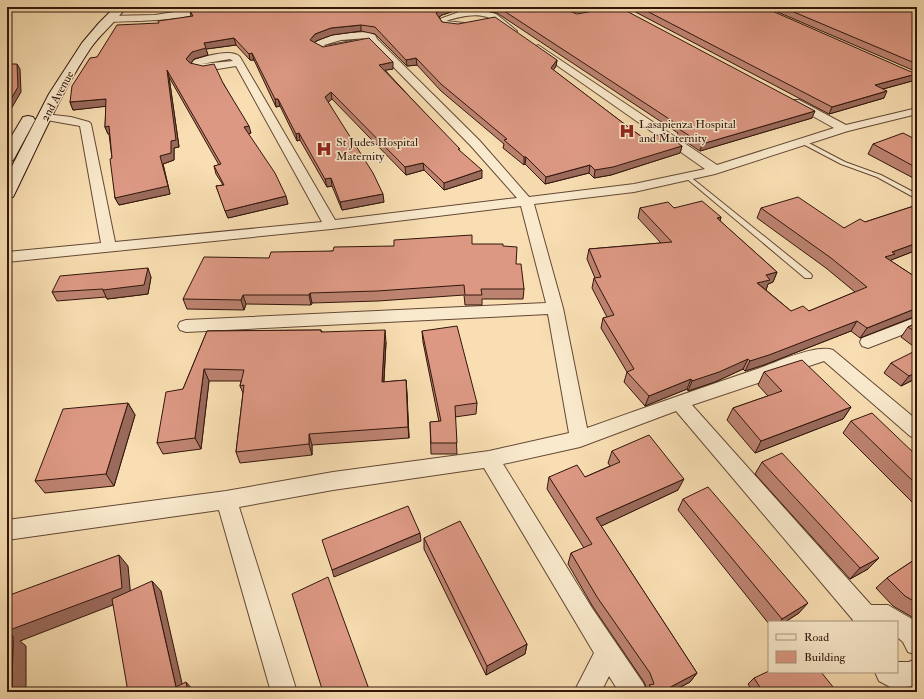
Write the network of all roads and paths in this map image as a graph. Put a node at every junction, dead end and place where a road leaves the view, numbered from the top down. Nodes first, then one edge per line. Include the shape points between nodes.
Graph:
1 (120, 7) edge
2 (212, 7) edge
3 (574, 7) edge
4 (106, 13) edge
5 (596, 13) edge
6 (496, 19) junction
7 (372, 40) junction
8 (239, 63) dead end
9 (783, 96) edge
10 (917, 111) edge
11 (45, 117) junction
12 (844, 129) junction
13 (803, 142) junction
14 (7, 157) edge
15 (715, 170) junction
16 (688, 177) junction
17 (7, 193) edge
18 (917, 197) edge
19 (526, 201) junction
20 (331, 225) junction
21 (108, 248) junction
22 (7, 257) edge
23 (808, 276) dead end
24 (555, 308) junction
25 (917, 323) edge
26 (186, 326) dead end
27 (868, 342) dead end
28 (679, 402) junction
29 (917, 431) edge
30 (580, 439) junction
31 (488, 459) junction
32 (226, 500) junction
33 (7, 530) edge
34 (865, 620) edge
35 (895, 621) edge
36 (898, 623) edge
37 (917, 643) edge
38 (608, 652) junction
39 (917, 671) edge
40 (889, 673) edge
41 (284, 692) edge
42 (587, 692) edge
43 (634, 692) edge

1 - 4 street, 2nd Avenue
2 - 4 street via 205,11 155,18
3 - 5 street via 564,11 576,16
4 - 11 street, 2nd Avenue
4 - 14 street, 2nd Avenue via 77,36
6 - 6 street via 479,13 440,20 445,26 458,26
6 - 15 street
7 - 7 street via 324,49 317,46 321,42 358,36 368,35
7 - 19 street via 475,143
8 - 20 street
9 - 12 street
10 - 12 street
11 - 17 street, 2nd Avenue
11 - 21 street via 85,124
12 - 13 street
13 - 15 street
13 - 18 lane via 843,164 879,176
15 - 16 street
16 - 19 street via 634,188
16 - 23 lane
19 - 20 street
19 - 24 street
20 - 21 street
21 - 22 street
24 - 26 street
24 - 30 street
25 - 27 street
28 - 29 street via 827,354
28 - 30 street
28 - 34 street
30 - 31 street
31 - 32 street via 333,481
31 - 38 street
32 - 33 street
32 - 41 street
34 - 35 street via 888,617
36 - 37 street via 912,633
38 - 42 street
38 - 43 street
39 - 40 street via 915,674

